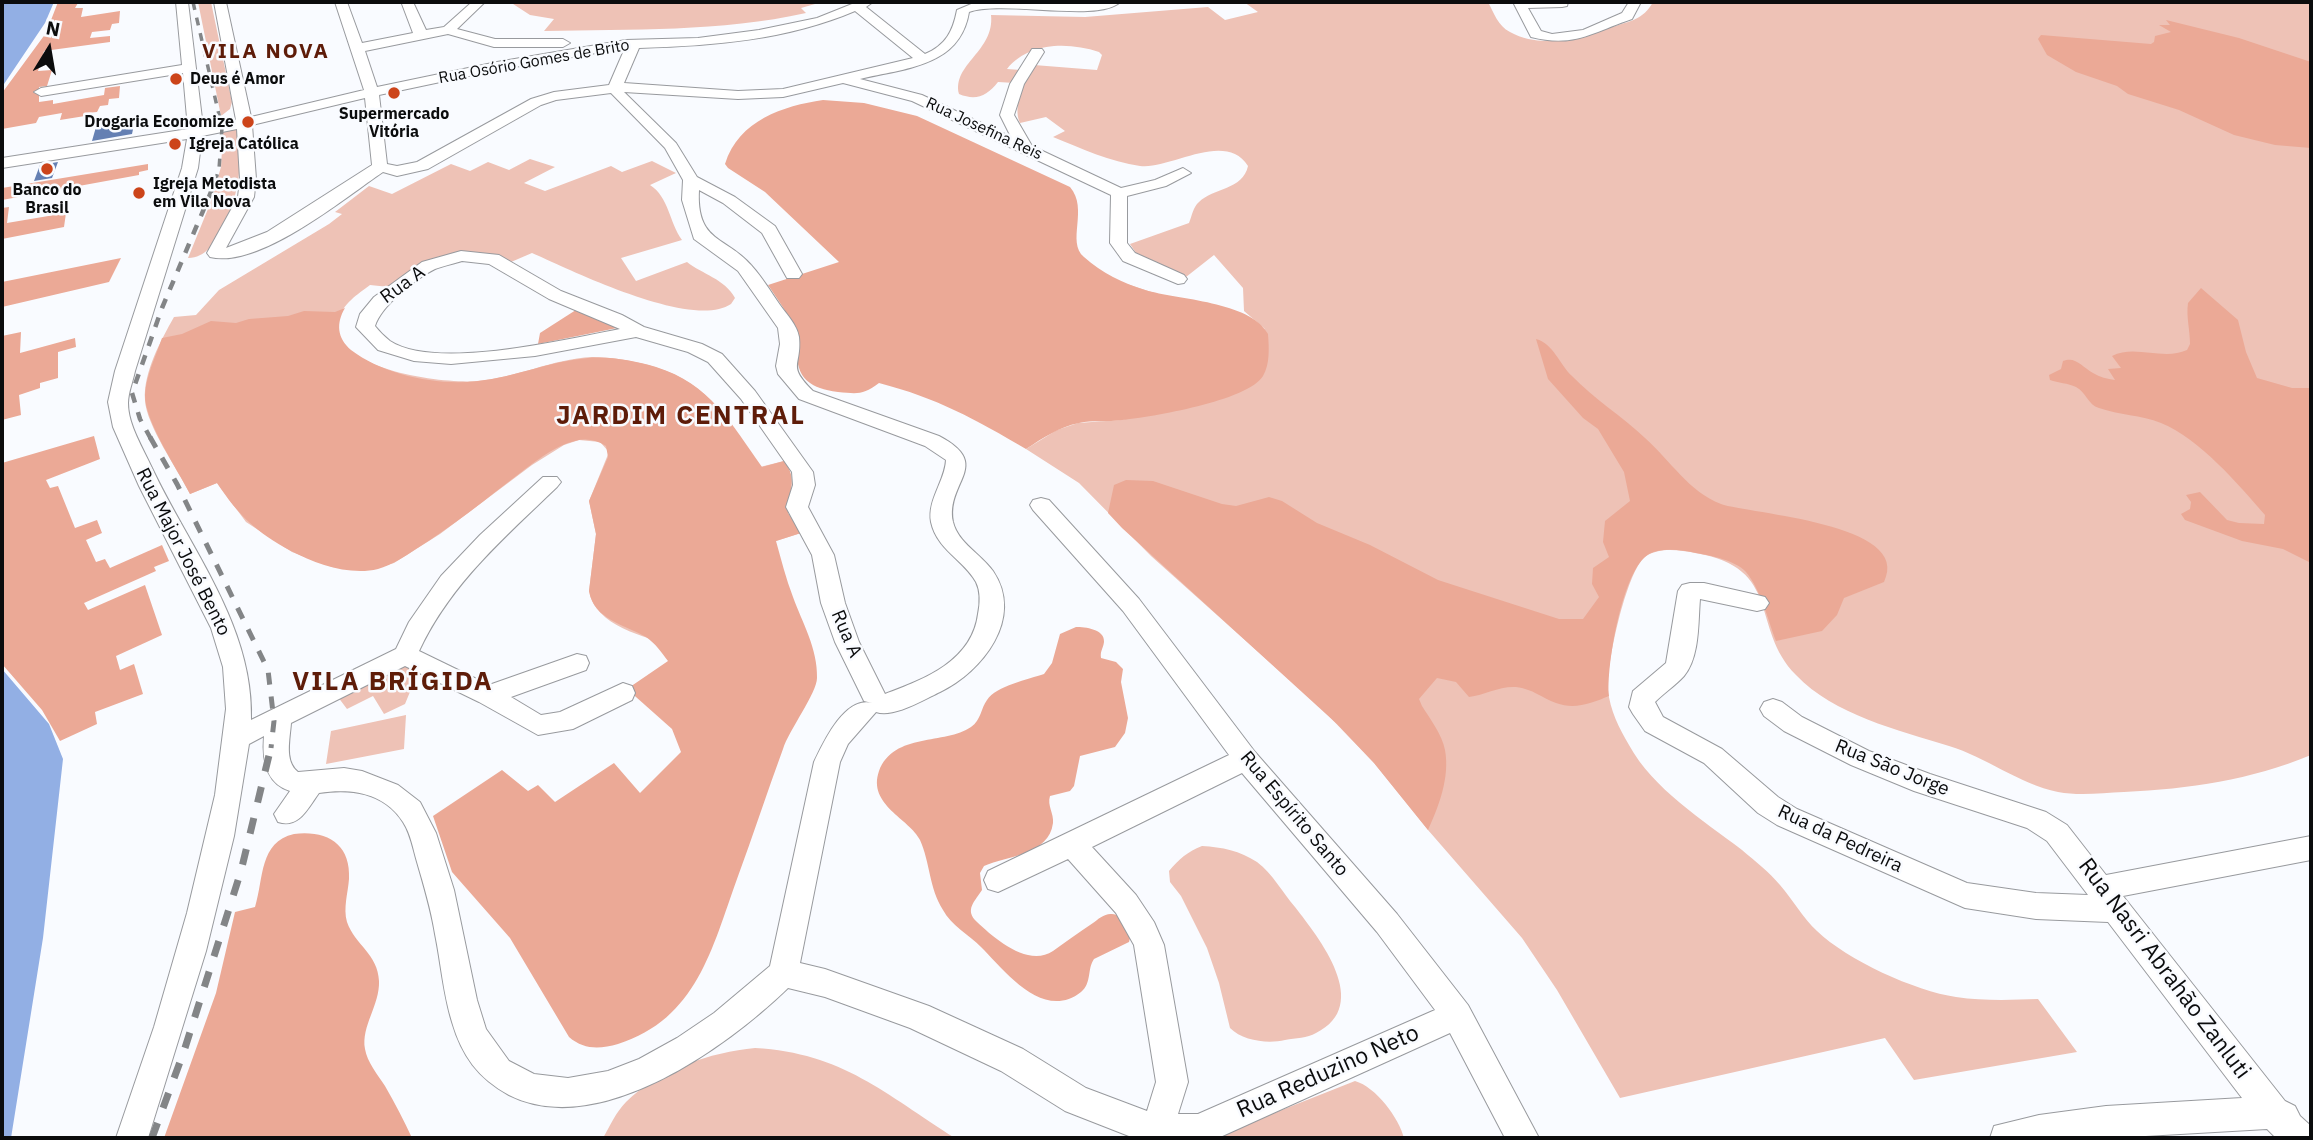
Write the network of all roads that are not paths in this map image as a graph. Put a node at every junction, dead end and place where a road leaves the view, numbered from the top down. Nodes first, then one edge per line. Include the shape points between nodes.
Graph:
1 (182, 2) edge
2 (224, 2) edge
3 (341, 2) edge
4 (479, 2) edge
5 (1114, 2) edge
6 (1635, 2) edge
7 (1520, 3) edge
8 (1562, 3) edge
9 (408, 4) dead end
10 (862, 4) edge
11 (448, 30) junction
12 (421, 35) junction
13 (630, 44) junction
14 (357, 48) junction
15 (1037, 52) dead end
16 (920, 60) junction
17 (188, 68) junction
18 (844, 79) junction
19 (917, 87) junction
20 (615, 88) junction
21 (41, 92) dead end
22 (372, 92) junction
23 (242, 116) junction
24 (190, 132) junction
25 (1025, 148) junction
26 (2, 163) edge
27 (380, 167) junction
28 (1183, 173) dead end
29 (691, 180) junction
30 (1119, 193) junction
31 (245, 249) joint
32 (793, 274) dead end
33 (1178, 279) dead end
34 (637, 331) junction
35 (550, 482) dead end
36 (1041, 505) dead end
37 (1757, 603) dead end
38 (405, 655) junction
39 (577, 663) dead end
40 (623, 693) dead end
41 (488, 695) junction
42 (874, 703) junction
43 (1773, 709) dead end
44 (279, 719) junction
45 (237, 738) junction
46 (1246, 759) junction
47 (311, 783) junction
48 (288, 814) dead end
49 (2018, 814) joint
50 (1072, 844) junction
51 (2311, 848) edge
52 (998, 880) dead end
53 (2108, 898) junction
54 (783, 973) junction
55 (1457, 1015) junction
56 (2274, 1113) junction
57 (2311, 1128) edge
58 (1157, 1131) junction
59 (132, 1138) edge
60 (1523, 1138) edge
61 (2006, 1138) edge
62 (2299, 1138) edge

1 - 17 street, Rua Major José Bento
2 - 23 street
3 - 14 street
4 - 11 street
5 - 16 street via 971,6 963,10 953,41
6 - 7 street via 1625,17 1585,34 1552,38 1536,34
7 - 8 street
9 - 12 street
10 - 13 street, Rua Osório Gomes de Brito via 821,21 759,34 698,43
10 - 16 street
11 - 12 street
11 - 13 street via 499,44
12 - 14 street
13 - 20 street
13 - 22 street, Rua Osório Gomes de Brito
14 - 22 street
15 - 25 street via 1017,85 1007,115
16 - 18 street
16 - 19 street
17 - 21 street
17 - 24 street, Rua Major José Bento
18 - 19 street, Rua Josefina Reis
18 - 20 street via 755,95
19 - 25 street, Rua Josefina Reis
20 - 27 street via 545,98 426,165 402,171
20 - 29 street via 671,146
22 - 23 street, Rua Osório Gomes de Brito
22 - 27 street
23 - 24 street
23 - 31 street via 250,183 242,211 215,252 227,256
24 - 26 street
24 - 45 street, Rua Major José Bento via 190,168 118,402 130,444 228,640 235,667
25 - 30 street, Rua Josefina Reis
27 - 31 street via 302,219
28 - 30 street
29 - 32 street via 729,200 769,230
29 - 42 street via 690,200 700,235 744,267 787,328 784,363 798,389 932,442 956,459 942,522 960,552 989,585 991,616 984,639 972,660 928,687
30 - 33 street via 1123,251
34 - 34 street, Rua A via 547,292 502,262 469,256 441,261 411,276 380,301 365,327 392,350 443,360
34 - 42 street, Rua A via 695,348 718,360 798,465 805,482 797,507 822,555 833,603
35 - 38 street via 442,588
36 - 46 street, Rua Espírito Santo via 1131,605
37 - 53 street, Rua da Pedreira via 1704,591 1689,594 1678,666 1643,698 1643,708 1654,724 1713,756 1787,817 1944,887 1988,900 2036,906
38 - 41 street
38 - 44 street
39 - 41 street
40 - 41 street via 564,722 542,726
42 - 54 street via 838,738 827,762
43 - 49 street, Rua São Jorge via 1860,758
44 - 45 street
44 - 47 street via 279,768 290,780
45 - 59 street, Rua Major José Bento via 227,804 191,954
46 - 50 street
46 - 55 street, Rua Espírito Santo via 1387,923
47 - 48 street
47 - 54 street via 363,782 393,795 411,811 442,893 466,1021 482,1052 506,1082 534,1098 576,1105 628,1090 699,1048
49 - 53 street, Rua Nasri Abrahão Zanluti via 2057,833
50 - 52 street
50 - 58 street via 1125,905 1149,945 1171,1082
51 - 53 street
53 - 56 street, Rua Nasri Abrahão Zanluti
54 - 58 street via 918,1016 1012,1060 1076,1100
55 - 58 street, Rua Reduzino Neto via 1199,1130
55 - 60 street, Rua Espírito Santo
56 - 57 street
56 - 61 street via 2154,1117
56 - 62 street, Rua Nasri Abrahão Zanluti

